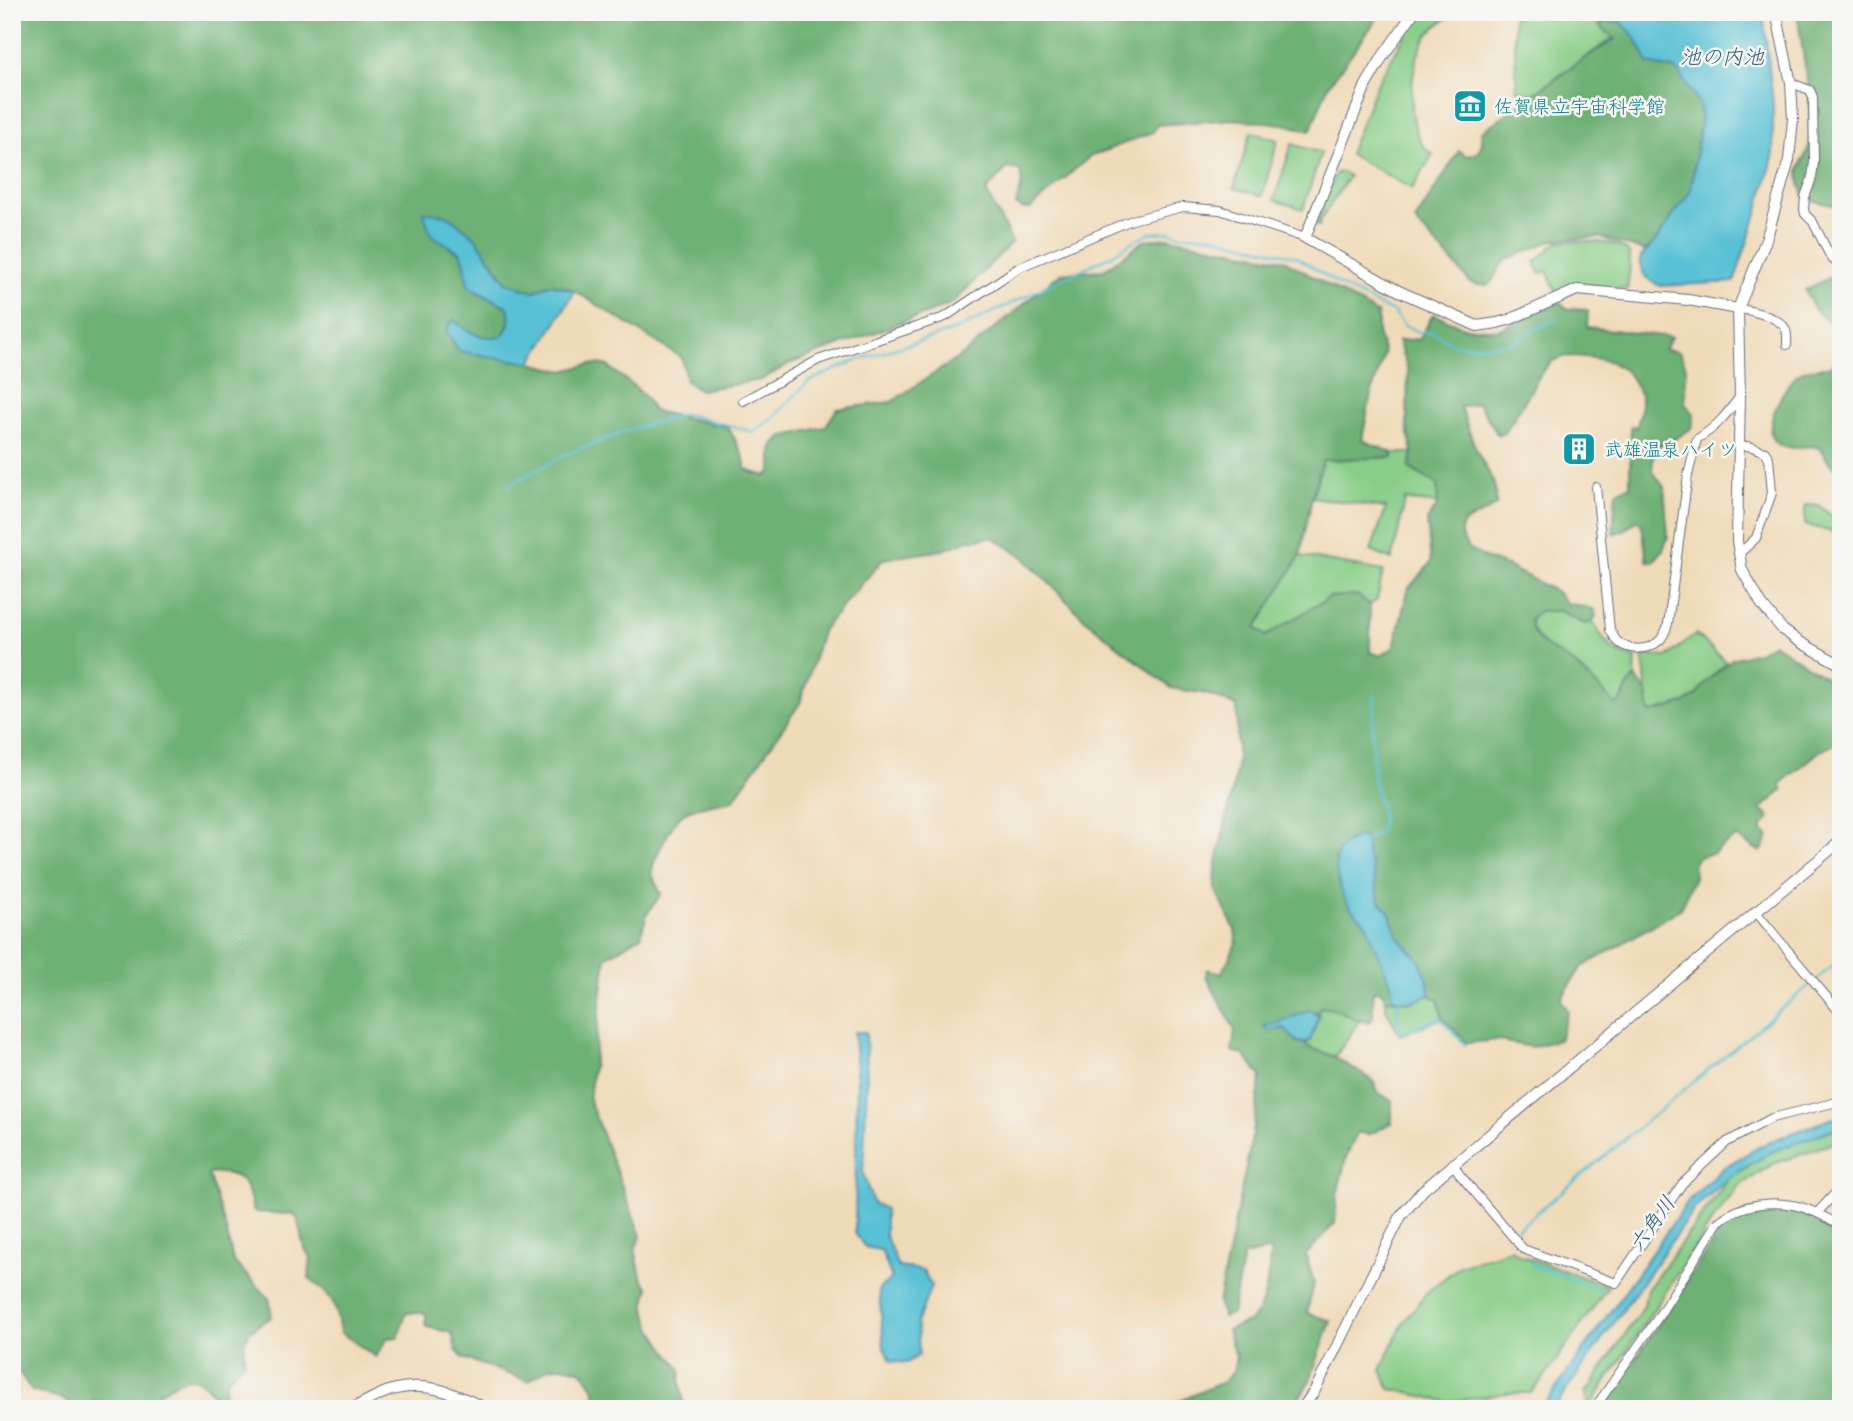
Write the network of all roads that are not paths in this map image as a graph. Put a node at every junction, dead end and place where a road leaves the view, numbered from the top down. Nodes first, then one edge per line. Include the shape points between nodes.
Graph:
1 (1414, 12) edge
2 (1776, 12) edge
3 (1791, 83) junction
4 (1305, 238) junction
5 (1841, 266) edge
6 (1738, 309) junction
7 (1787, 345) dead end
8 (1740, 396) junction
9 (743, 401) dead end
10 (1738, 445) junction
11 (1596, 487) dead end
12 (1739, 554) junction
13 (1841, 665) edge
14 (1841, 841) edge
15 (1755, 911) junction
16 (1841, 1014) edge
17 (1841, 1101) edge
18 (1453, 1163) junction
19 (1841, 1187) edge
20 (1816, 1213) junction
21 (1841, 1226) edge
22 (351, 1409) edge
23 (487, 1409) edge
24 (1302, 1409) edge
25 (1594, 1409) edge

1 - 4 street via 1366,85
2 - 3 street
3 - 5 street via 1810,90 1813,97 1814,162 1805,214 1830,258
3 - 6 street via 1790,160 1766,240
4 - 6 street via 1399,291 1477,326 1511,318 1577,290
4 - 9 street via 1220,210 1183,207 1132,220 1018,268 944,317 818,360
6 - 7 street via 1781,323 1787,331
6 - 8 street
8 - 10 street
8 - 11 street via 1719,423 1698,439 1688,475 1668,624 1658,643 1647,647 1625,646 1610,630
10 - 12 street
10 - 12 street via 1765,452 1772,493 1756,538
12 - 13 street via 1762,605 1783,630
14 - 15 street
15 - 16 street
15 - 18 street
17 - 18 street via 1772,1118 1727,1142 1682,1184 1616,1283 1523,1249
18 - 24 street via 1401,1216
19 - 20 street
20 - 21 street
20 - 25 street via 1788,1204 1758,1205 1729,1213 1718,1222
22 - 23 street via 392,1390 422,1387 451,1392

